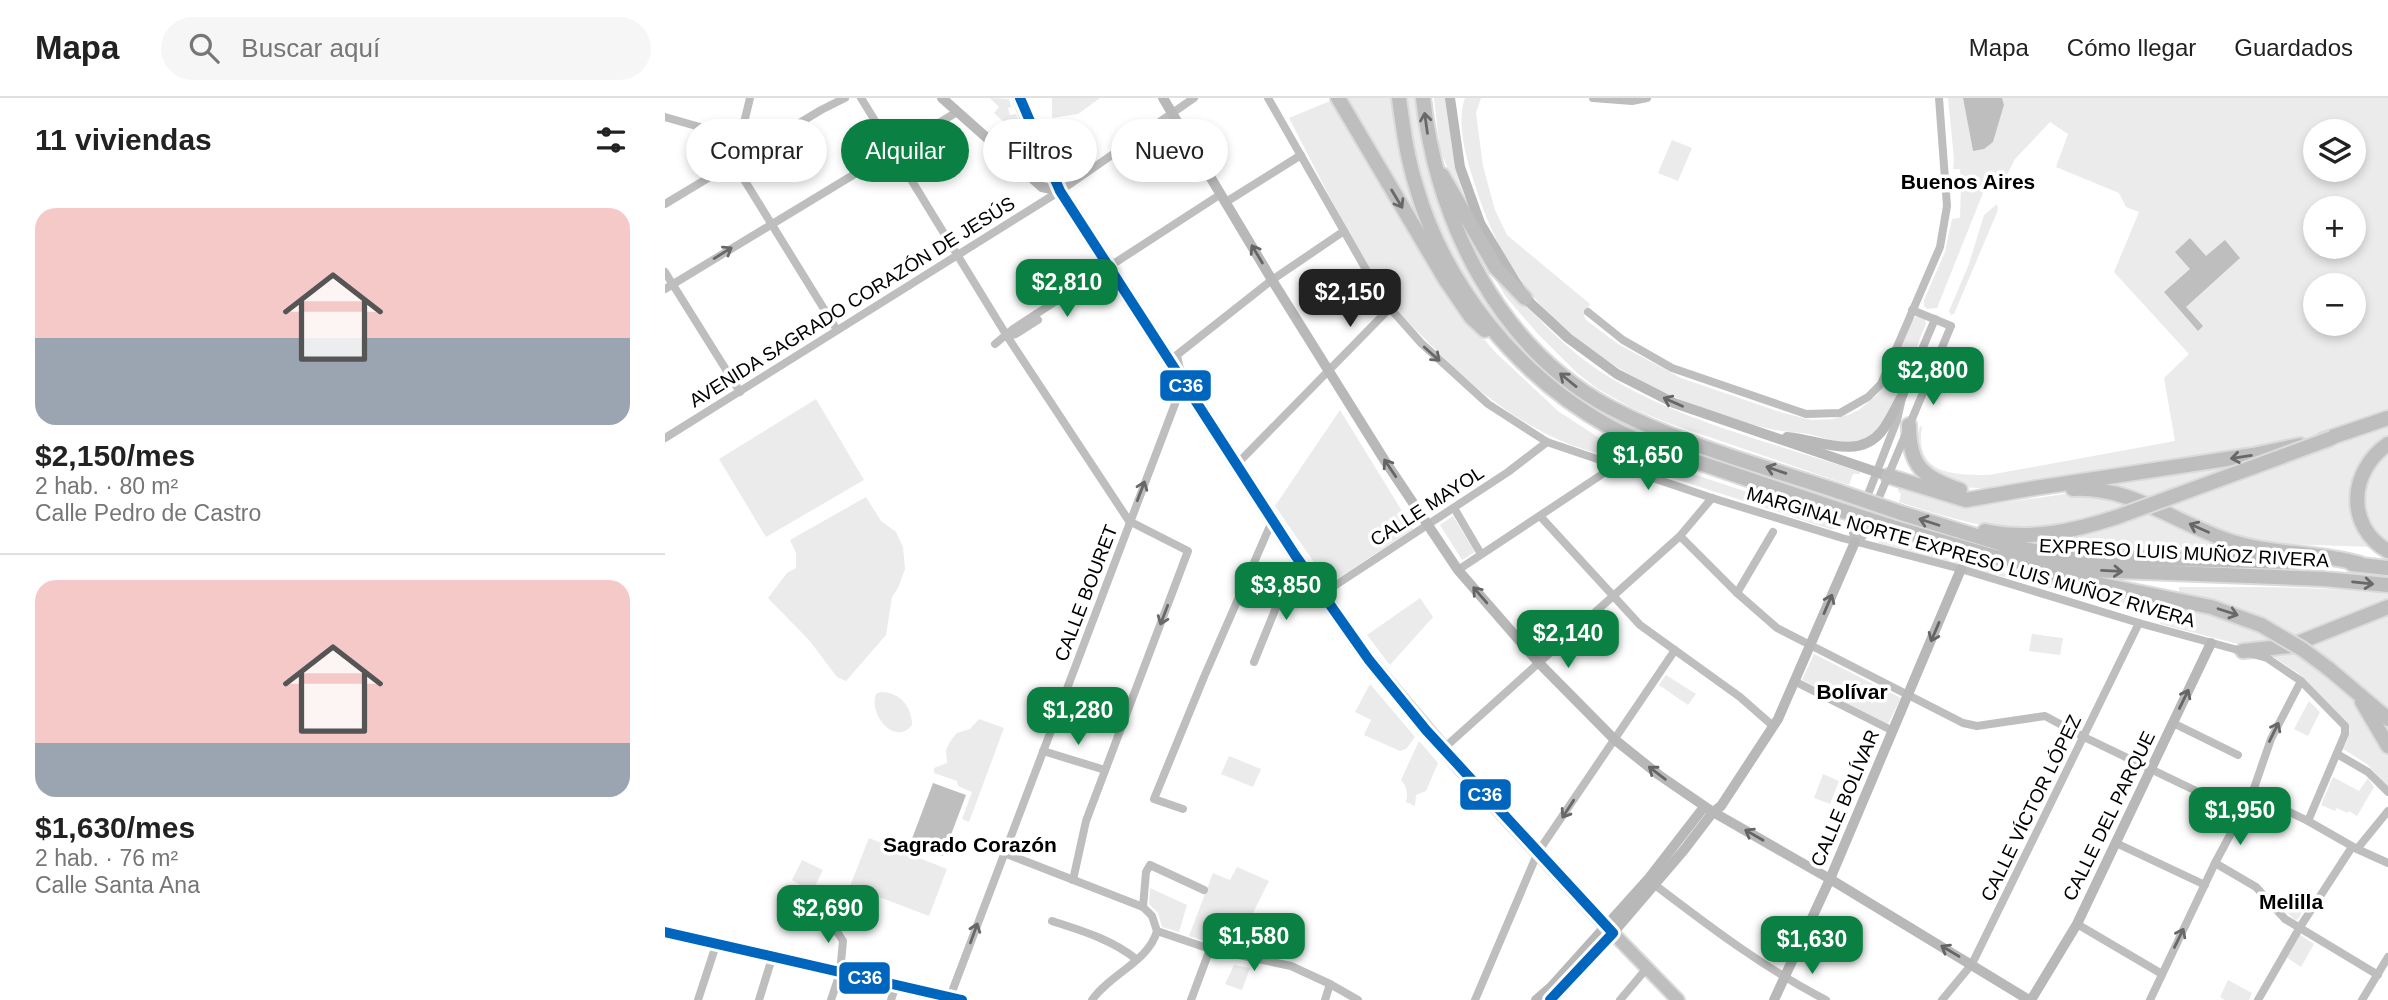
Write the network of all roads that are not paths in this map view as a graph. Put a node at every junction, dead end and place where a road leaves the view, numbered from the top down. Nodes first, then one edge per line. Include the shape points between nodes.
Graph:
1 (750, 98) edge
2 (845, 98) edge
3 (861, 98) edge
4 (942, 98) edge
5 (1020, 98) edge
6 (1163, 98) edge
7 (1193, 98) edge
8 (1268, 98) edge
9 (1338, 98) edge
10 (1399, 98) edge
11 (1423, 98) edge
12 (1450, 98) edge
13 (1459, 98) edge
14 (1593, 98) edge
15 (1647, 98) edge
16 (1939, 98) edge
17 (1617, 99) edge
18 (1632, 99) edge
19 (957, 112) junction
20 (1171, 112) junction
21 (665, 117) edge
22 (1453, 117) junction
23 (745, 119) edge
24 (806, 119) edge
25 (874, 119) edge
26 (945, 119) edge
27 (686, 123) edge
28 (1301, 155) junction
29 (1434, 166) junction
30 (841, 180) edge
31 (703, 182) edge
32 (746, 182) edge
33 (912, 182) edge
34 (1060, 191) junction
35 (1224, 198) junction
36 (665, 204) edge
37 (772, 223) junction
38 (1344, 231) junction
39 (957, 255) junction
40 (1112, 270) junction
41 (665, 272) edge
42 (1272, 280) junction
43 (669, 287) edge
44 (1525, 298) junction
45 (1390, 308) junction
46 (1912, 310) junction
47 (1588, 312) dead end
48 (1935, 319) junction
49 (837, 330) junction
50 (1007, 336) junction
51 (1499, 337) junction
52 (995, 344) dead end
53 (1174, 358) junction
54 (1330, 371) junction
55 (1182, 378) junction
56 (740, 392) junction
57 (1903, 394) junction
58 (2388, 418) edge
59 (1909, 425) junction
60 (1767, 435) junction
61 (665, 438) edge
62 (2332, 438) junction
63 (1547, 442) junction
64 (2388, 444) edge
65 (1237, 464) junction
66 (1882, 474) junction
67 (1601, 475) dead end
68 (1712, 498) junction
69 (1986, 498) junction
70 (1454, 508) junction
71 (1540, 516) junction
72 (1273, 519) junction
73 (1129, 521) junction
74 (1428, 524) junction
75 (1953, 529) junction
76 (1773, 532) dead end
77 (1679, 536) junction
78 (1855, 542) junction
79 (2388, 551) edge
80 (1481, 554) junction
81 (1996, 558) junction
82 (2360, 564) junction
83 (2388, 568) edge
84 (1961, 569) junction
85 (1458, 570) junction
86 (1309, 575) junction
87 (2388, 585) edge
88 (1737, 593) junction
89 (1322, 594) junction
90 (1612, 595) junction
91 (2388, 607) edge
92 (2139, 623) junction
93 (2211, 643) junction
94 (1811, 645) junction
95 (1675, 650) junction
96 (2243, 651) junction
97 (1254, 662) dead end
98 (1538, 662) junction
99 (2301, 681) junction
100 (1796, 682) junction
101 (1908, 696) junction
102 (2360, 697) junction
103 (2388, 719) edge
104 (2173, 723) junction
105 (1773, 726) junction
106 (1893, 731) junction
107 (2084, 737) junction
108 (1614, 739) junction
109 (2388, 746) edge
110 (1443, 749) junction
111 (1043, 751) junction
112 (2337, 754) junction
113 (2238, 755) dead end
114 (2152, 769) junction
115 (1105, 770) junction
116 (2388, 792) edge
117 (2252, 794) junction
118 (1183, 809) dead end
119 (1709, 809) junction
120 (2388, 811) edge
121 (2242, 813) junction
122 (2308, 821) junction
123 (2116, 843) junction
124 (2354, 848) junction
125 (1538, 852) junction
126 (1004, 853) junction
127 (2215, 863) junction
128 (2388, 863) edge
129 (1830, 879) junction
130 (1073, 880) junction
131 (1655, 885) junction
132 (2205, 885) junction
133 (1204, 890) dead end
134 (1143, 906) junction
135 (816, 917) dead end
136 (1052, 921) dead end
137 (2077, 924) junction
138 (2299, 927) junction
139 (1609, 929) junction
140 (1157, 931) junction
141 (665, 932) edge
142 (716, 945) junction
143 (1210, 949) junction
144 (2388, 957) edge
145 (772, 958) junction
146 (1136, 959) junction
147 (1972, 964) junction
148 (1647, 968) junction
149 (839, 973) junction
150 (2162, 974) junction
151 (2378, 975) junction
152 (1784, 978) junction
153 (1330, 984) junction
154 (896, 985) junction
155 (930, 996) edge
156 (950, 997) junction
157 (698, 1000) edge
158 (759, 1000) edge
159 (831, 1000) edge
160 (891, 1000) edge
161 (962, 1000) edge
162 (1092, 1000) edge
163 (1191, 1000) edge
164 (1325, 1000) edge
165 (1358, 1000) edge
166 (1475, 1000) edge
167 (1536, 1000) edge
168 (1550, 1000) edge
169 (1620, 1000) edge
170 (1678, 1000) edge
171 (1774, 1000) edge
172 (1826, 1000) edge
173 (1942, 1000) edge
174 (2030, 1000) edge
175 (2150, 1000) edge
176 (2258, 1000) edge
177 (2363, 1000) edge

1 - 23 street
2 - 24 street
3 - 25 street
4 - 19 street
5 - 34 main road
6 - 20 street
7 - 20 street, AVENIDA SAGRADO CORAZÓN DE JESÚS
8 - 28 street, MARGINAL NORTE EXPRESO LUIS MUÑOZ RIVERA
9 -> 51 highway via 1445,279 1471,317
10 - 51 highway, EXPRESO LUIS MUÑOZ RIVERA via 1406,146 1428,223 1466,293
29 -> 11 highway, EXPRESO LUIS MUÑOZ RIVERA
12 - 22 street
13 - 22 street
14 - 17 street
15 - 18 street
16 - 46 street via 1947,206 1940,247
17 - 18 street
19 - 26 street
19 - 34 street via 1042,187
20 - 34 street, AVENIDA SAGRADO CORAZÓN DE JESÚS
20 - 35 street
21 - 27 street
22 - 44 street via 1460,167 1480,223
28 - 35 street
28 - 38 street, MARGINAL NORTE EXPRESO LUIS MUÑOZ RIVERA
29 - 44 highway via 1449,183 1496,268
75 -> 29 highway, EXPRESO LUIS MUÑOZ RIVERA, bridge via 1657,430 1576,387 1542,356 1492,297 1464,250
30 - 37 street
31 - 36 street
32 - 37 street
33 - 39 street
34 - 39 street, AVENIDA SAGRADO CORAZÓN DE JESÚS
34 - 40 main road
35 - 40 street
42 -> 35 street
43 -> 37 street
37 - 49 street
38 - 42 street
38 - 45 street, MARGINAL NORTE EXPRESO LUIS MUÑOZ RIVERA
39 - 49 street, AVENIDA SAGRADO CORAZÓN DE JESÚS
39 - 50 street
40 - 50 street
40 - 53 main road
41 - 43 street
42 - 53 street
42 - 54 street
43 - 56 street
60 -> 44 street via 1674,403 1618,374 1568,338
45 - 54 street
45 -> 63 street, MARGINAL NORTE EXPRESO LUIS MUÑOZ RIVERA via 1421,344 1488,404
46 - 47 street via 1881,384 1868,397 1840,413 1805,414 1672,368 1623,340
46 - 48 street
48 - 57 street
48 - 59 street via 1951,326
49 - 56 street, AVENIDA SAGRADO CORAZÓN DE JESÚS
50 - 52 street
50 - 73 street
51 - 81 highway, EXPRESO LUIS MUÑOZ RIVERA, bridge via 1548,385 1612,429 1664,451
53 - 55 main road
54 - 65 street
74 -> 54 street
55 - 65 main road
73 -> 55 street, CALLE BOURET
56 - 61 street, AVENIDA SAGRADO CORAZÓN DE JESÚS
57 - 60 street via 1881,432 1861,445 1847,448
57 - 66 street
58 - 62 highway
59 - 66 street
59 - 69 highway via 1912,455 1925,474
60 - 66 street
62 -> 69 highway, bridge
62 - 75 highway, bridge via 2077,530 2050,534
63 - 68 street, MARGINAL NORTE EXPRESO LUIS MUÑOZ RIVERA
63 - 70 street, CALLE MAYOL
64 - 79 highway via 2369,462 2357,502 2364,528
65 - 72 main road
66 - 69 highway via 1956,499
66 - 78 street via 1863,536
67 - 71 street
68 - 77 street
68 - 78 street, MARGINAL NORTE EXPRESO LUIS MUÑOZ RIVERA
82 -> 69 highway via 2225,540 2106,491 2073,489
70 - 74 street, CALLE MAYOL
70 - 80 street
71 - 80 street
71 - 90 street
72 - 86 main road
72 - 118 street via 1154,799
73 - 111 street, CALLE BOURET
73 -> 115 street via 1188,551
74 - 85 street
74 - 89 street, CALLE MAYOL
75 - 82 highway, EXPRESO LUIS MUÑOZ RIVERA via 2049,554
76 - 88 street
77 - 88 street
77 - 90 street
78 - 84 street, MARGINAL NORTE EXPRESO LUIS MUÑOZ RIVERA
94 -> 78 street
80 - 85 street
81 -> 87 highway, EXPRESO LUIS MUÑOZ RIVERA via 2099,571
81 -> 102 highway, bridge via 2016,568 2211,607 2261,625 2329,668
82 - 83 highway, EXPRESO LUIS MUÑOZ RIVERA
84 - 92 street, MARGINAL NORTE EXPRESO LUIS MUÑOZ RIVERA
84 -> 101 street, CALLE BOLÍVAR
98 -> 85 street
86 - 89 main road
86 - 97 street via 1277,605
88 - 94 street via 1777,628
89 - 110 main road via 1369,660
90 - 95 street via 1640,625
90 - 98 street
91 - 96 highway via 2290,646
92 - 93 street, MARGINAL NORTE EXPRESO LUIS MUÑOZ RIVERA
92 - 107 street, CALLE VÍCTOR LÓPEZ
93 - 96 street, MARGINAL NORTE EXPRESO LUIS MUÑOZ RIVERA
104 -> 93 street, CALLE DEL PARQUE
94 - 100 street
94 - 101 street
95 - 105 street
95 - 108 street
96 - 99 street, MARGINAL NORTE EXPRESO LUIS MUÑOZ RIVERA via 2267,658
98 - 108 street
98 - 110 street
99 - 112 street, MARGINAL NORTE EXPRESO LUIS MUÑOZ RIVERA via 2345,726
117 -> 99 street via 2270,739
100 - 105 street
100 - 106 street
101 - 106 street, CALLE BOLÍVAR
101 - 107 street via 1963,723 1977,726 2045,716
102 - 103 highway
102 - 109 highway
104 - 113 street
104 - 114 street, CALLE DEL PARQUE
105 - 119 street via 1721,806
106 - 129 street, CALLE BOLÍVAR
107 - 114 street
107 - 147 street, CALLE VÍCTOR LÓPEZ
119 -> 108 street
108 -> 125 street
110 - 125 main road
111 - 115 street
111 - 126 street, CALLE BOURET
112 - 116 street via 2368,772
112 - 122 street
114 - 121 street
114 - 123 street, CALLE DEL PARQUE
115 - 130 street via 1086,821
117 - 121 street
117 - 122 street
129 -> 119 street
119 - 131 street
119 - 139 street
120 - 124 street
121 - 127 street
122 - 124 street
123 - 132 street
123 - 137 street, CALLE DEL PARQUE
124 - 128 street
124 - 138 street
125 - 139 main road
125 - 166 street
126 - 130 street
156 -> 126 street, CALLE BOURET
127 - 132 street
127 - 138 street via 2256,887 2285,919
147 -> 129 street
129 - 152 street, CALLE BOLÍVAR
130 - 134 street
131 - 139 street
131 - 152 street
150 -> 132 street
133 - 134 street via 1150,865
134 - 140 street
135 - 149 street via 843,941
136 - 146 street via 1105,939
137 - 150 street
137 - 174 street, CALLE DEL PARQUE
138 - 151 street
138 - 176 street
139 - 148 main road
139 - 167 street
139 - 168 street
140 - 143 street
140 - 146 street
141 - 142 street
142 - 145 street
142 - 157 street
143 - 153 street via 1291,966
143 - 163 street
144 - 151 street
145 - 149 street
145 - 158 street
146 - 162 street
147 - 173 street, CALLE VÍCTOR LÓPEZ
147 - 174 street
148 - 169 street
148 - 170 main road
149 - 154 street
149 - 159 street
150 - 175 street
151 - 177 street
152 - 171 street, CALLE BOLÍVAR
152 - 172 street
153 - 164 street
153 - 165 street
154 - 155 street
154 - 160 street
155 - 156 street
156 - 161 street

